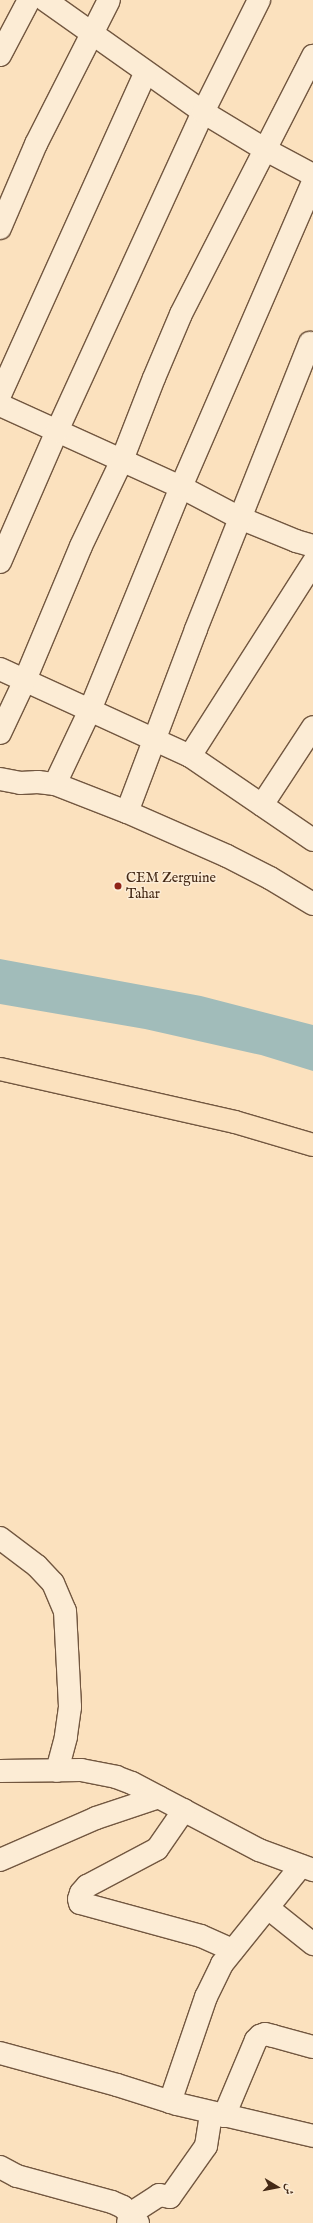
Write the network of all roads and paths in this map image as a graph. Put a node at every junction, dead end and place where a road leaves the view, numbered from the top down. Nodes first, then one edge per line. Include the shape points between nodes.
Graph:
1 (29, 0) edge
2 (45, 0) edge
3 (109, 0) edge
4 (259, 0) edge
5 (91, 32) junction
6 (0, 55) edge
7 (313, 56) edge
8 (146, 72) junction
9 (203, 112) junction
10 (266, 150) junction
11 (313, 175) edge
12 (313, 182) edge
13 (0, 228) edge
14 (310, 343) dead end
15 (0, 395) edge
16 (0, 405) edge
17 (57, 431) junction
18 (122, 460) junction
19 (181, 487) junction
20 (240, 518) junction
21 (313, 546) edge
22 (0, 562) edge
23 (313, 563) edge
24 (0, 669) edge
25 (25, 680) junction
26 (90, 710) junction
27 (313, 727) edge
28 (0, 733) edge
29 (156, 740) junction
30 (190, 756) junction
31 (0, 779) edge
32 (56, 784) junction
33 (262, 805) junction
34 (127, 812) junction
35 (313, 840) edge
36 (313, 904) edge
37 (0, 1069) edge
38 (313, 1145) edge
39 (0, 1538) edge
40 (0, 1771) edge
41 (57, 1771) junction
42 (159, 1797) junction
43 (184, 1810) junction
44 (0, 1860) edge
45 (307, 1868) edge
46 (268, 1908) junction
47 (313, 1944) edge
48 (233, 1950) junction
49 (311, 2041) edge
50 (0, 2053) edge
51 (170, 2102) junction
52 (218, 2114) junction
53 (313, 2136) edge
54 (0, 2167) edge
55 (132, 2220) edge

1 - 6 street
2 - 5 street
3 - 5 street
4 - 9 street
5 - 8 street
5 - 13 street via 36,144
7 - 10 street
8 - 9 street
8 - 15 street
9 - 10 street
9 - 17 street
10 - 11 street
10 - 18 street via 181,314
12 - 19 street
14 - 20 street
16 - 17 street
17 - 18 street
17 - 22 street
18 - 19 street
18 - 25 street via 81,546
19 - 20 street
19 - 26 street
20 - 21 street
20 - 29 street
23 - 30 street
24 - 25 street
25 - 26 street
25 - 28 street
26 - 29 street
26 - 32 street
27 - 33 street
29 - 30 street
29 - 34 street
30 - 33 street
31 - 32 street via 20,783
32 - 34 street
33 - 35 street
34 - 36 street via 227,856
37 - 38 main road via 235,1122
39 - 41 street via 53,1583 65,1611 70,1707 66,1737
40 - 41 street
41 - 42 street via 101,1773 132,1783
42 - 43 street
42 - 44 street via 96,1818
43 - 45 street via 259,1850
43 - 48 street via 157,1849 86,1886 81,1893 80,1903 201,1936
45 - 46 street
46 - 47 street
46 - 48 street
48 - 51 street via 222,1964 206,1997
49 - 52 street via 265,2034 256,2040
50 - 51 street
51 - 52 street
52 - 53 street
52 - 55 street via 206,2146 170,2197 159,2195
54 - 55 street via 17,2176 112,2202 123,2207

